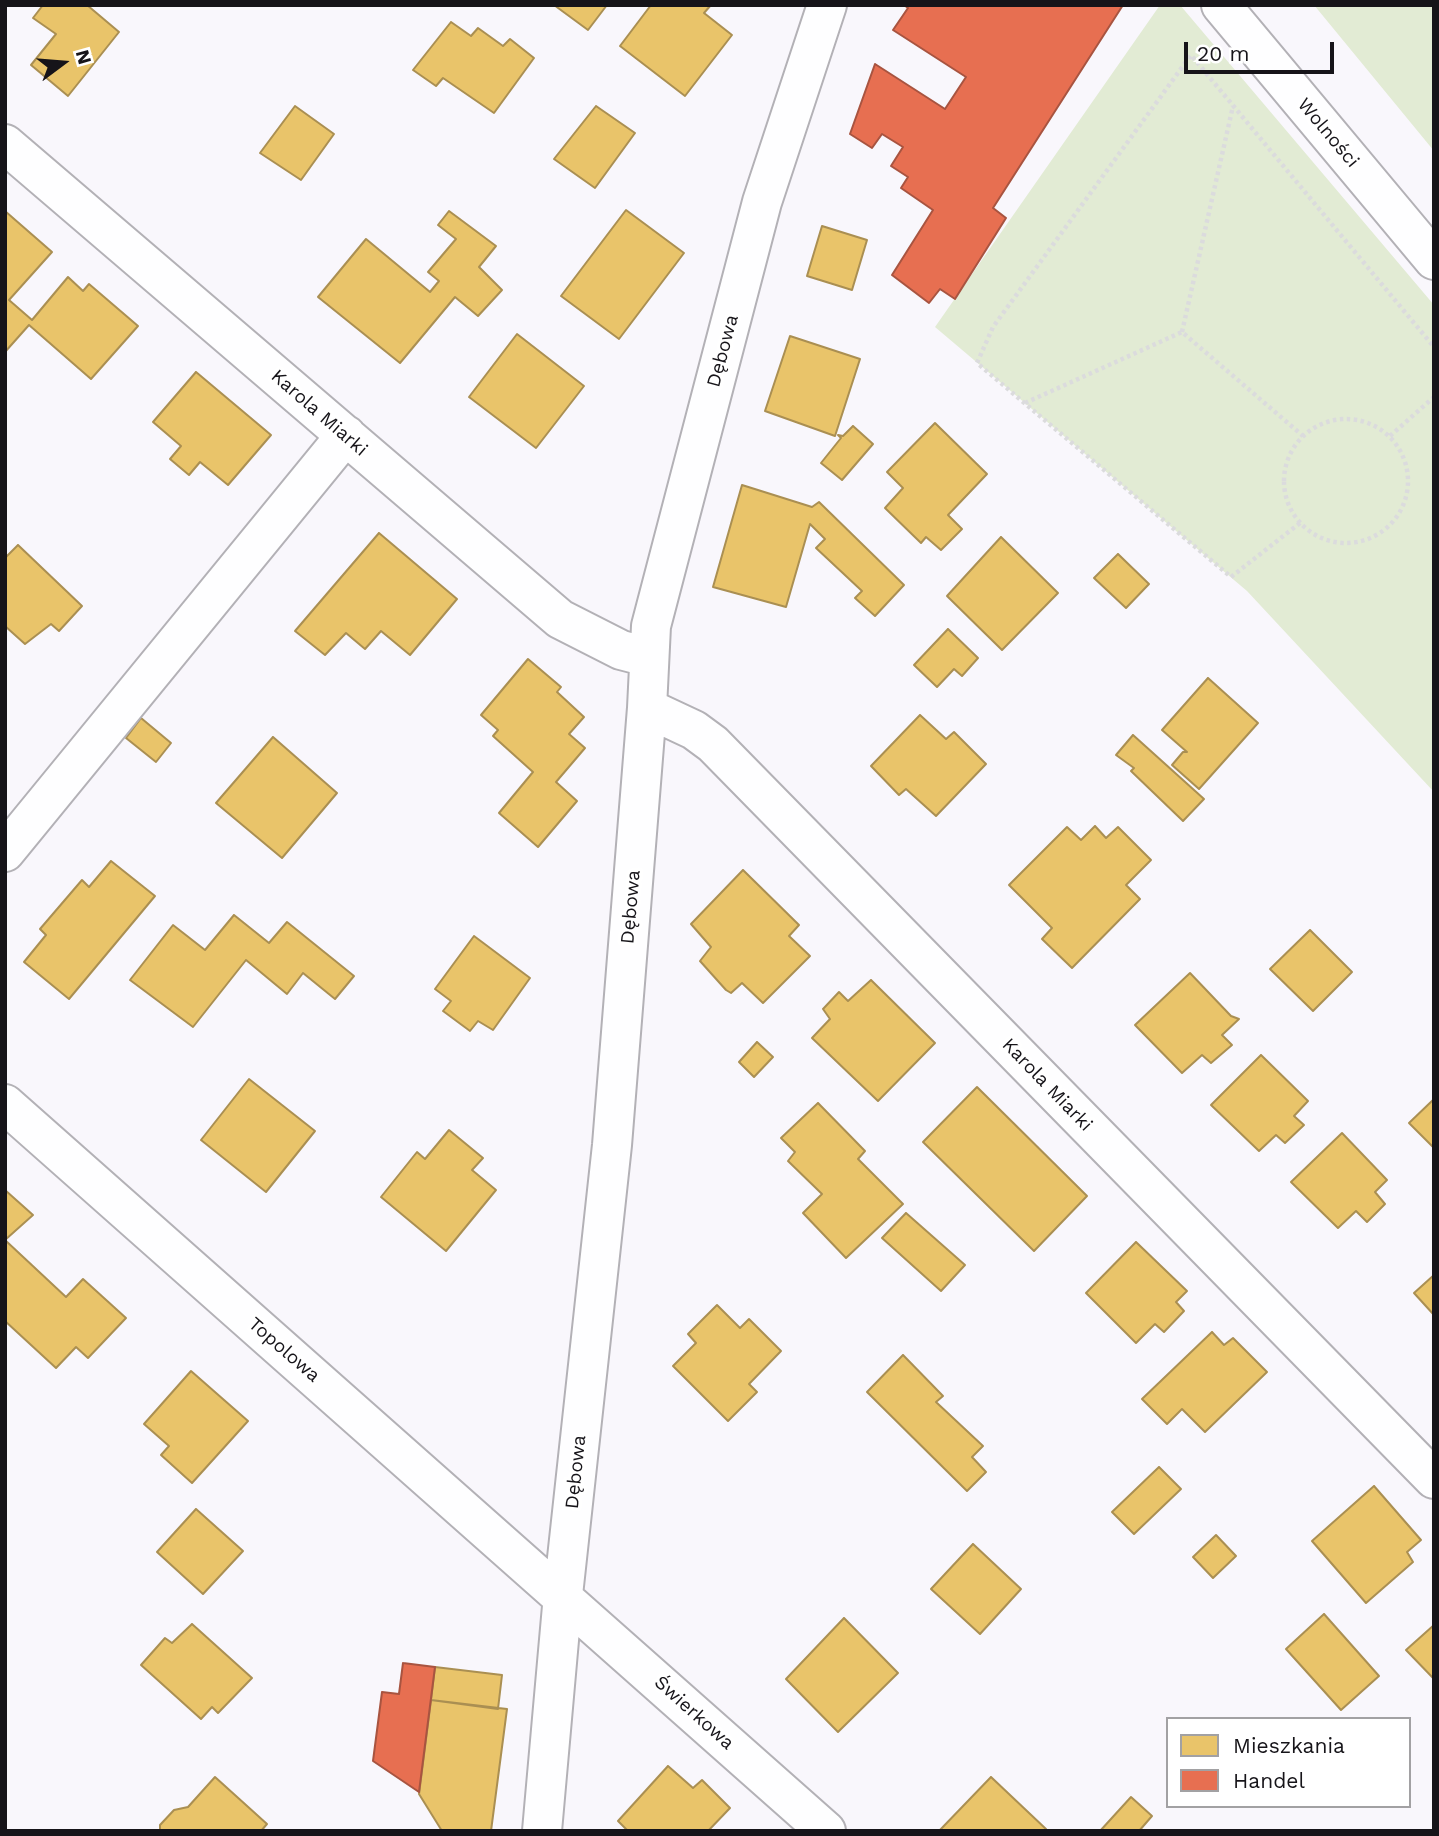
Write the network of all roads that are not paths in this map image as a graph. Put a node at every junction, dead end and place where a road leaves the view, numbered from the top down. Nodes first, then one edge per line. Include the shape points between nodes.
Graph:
1 (827, 5) edge
2 (1222, 5) edge
3 (5, 144) edge
4 (1434, 260) edge
5 (346, 435) junction
6 (648, 657) junction
7 (648, 708) junction
8 (5, 852) edge
9 (5, 1104) edge
10 (1434, 1479) edge
11 (563, 1595) junction
12 (542, 1831) edge
13 (826, 1831) edge

1 - 6 street, Dębowa via 762,202 659,589
2 - 4 street, Wolności
3 - 5 street, Karola Miarki
5 - 6 street, Karola Miarki via 560,619 621,650
5 - 8 street
6 - 7 street, Dębowa
7 - 10 street, Karola Miarki via 713,744
7 - 11 street, Dębowa via 612,1145
9 - 11 street, Topolowa
11 - 12 street, Dębowa
11 - 13 street, Świerkowa

